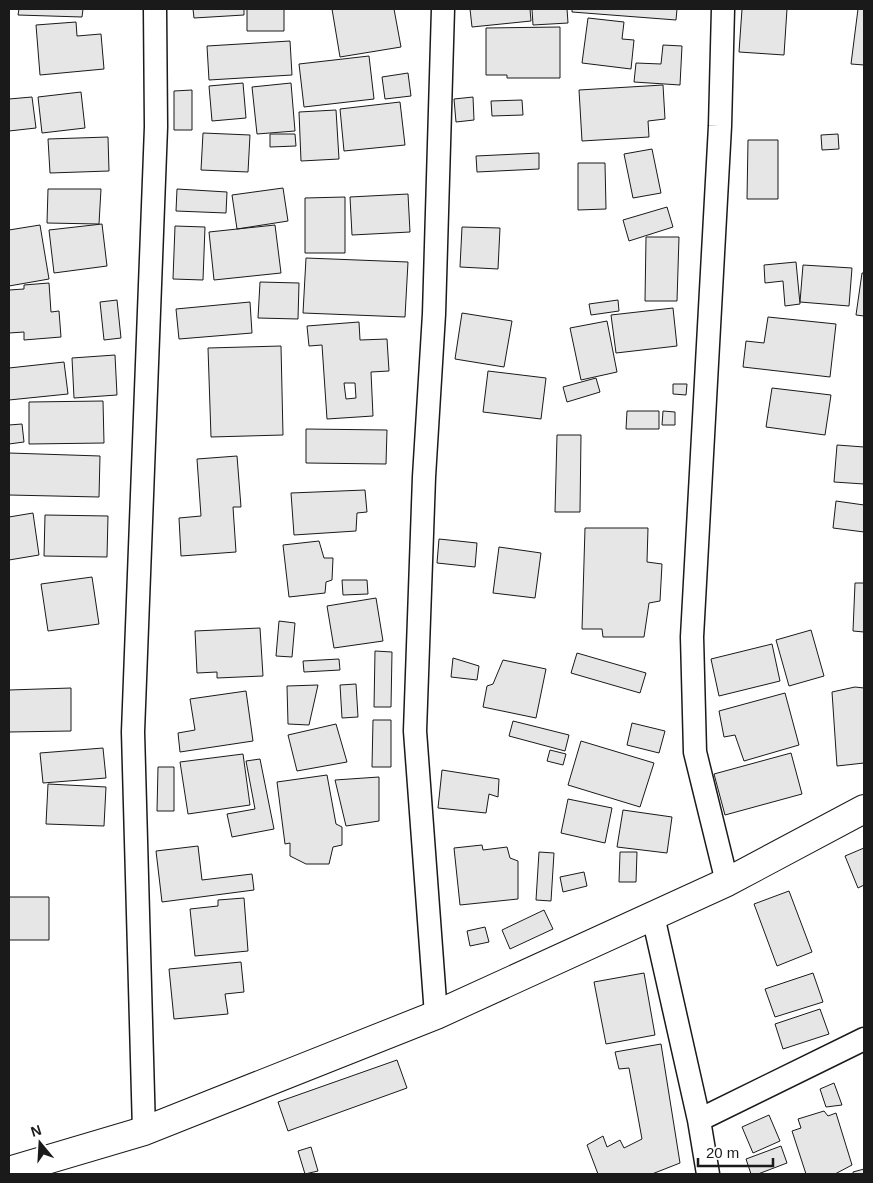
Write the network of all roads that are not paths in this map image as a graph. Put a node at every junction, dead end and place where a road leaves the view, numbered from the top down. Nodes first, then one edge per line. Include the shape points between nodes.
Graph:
1 (155, 9) edge
2 (443, 9) edge
3 (724, 9) edge
4 (864, 809) edge
5 (727, 882) junction
6 (653, 916) junction
7 (436, 1015) junction
8 (864, 1038) edge
9 (699, 1120) junction
10 (144, 1131) junction
11 (9, 1171) edge
12 (708, 1174) edge

1 - 10 street via 156,127 133,732
2 - 7 street via 434,314 424,478 415,730
3 - 5 street via 692,637 695,752
4 - 5 street
5 - 6 street
6 - 7 street
6 - 9 street
7 - 10 street
8 - 9 street
9 - 12 street
10 - 11 street

